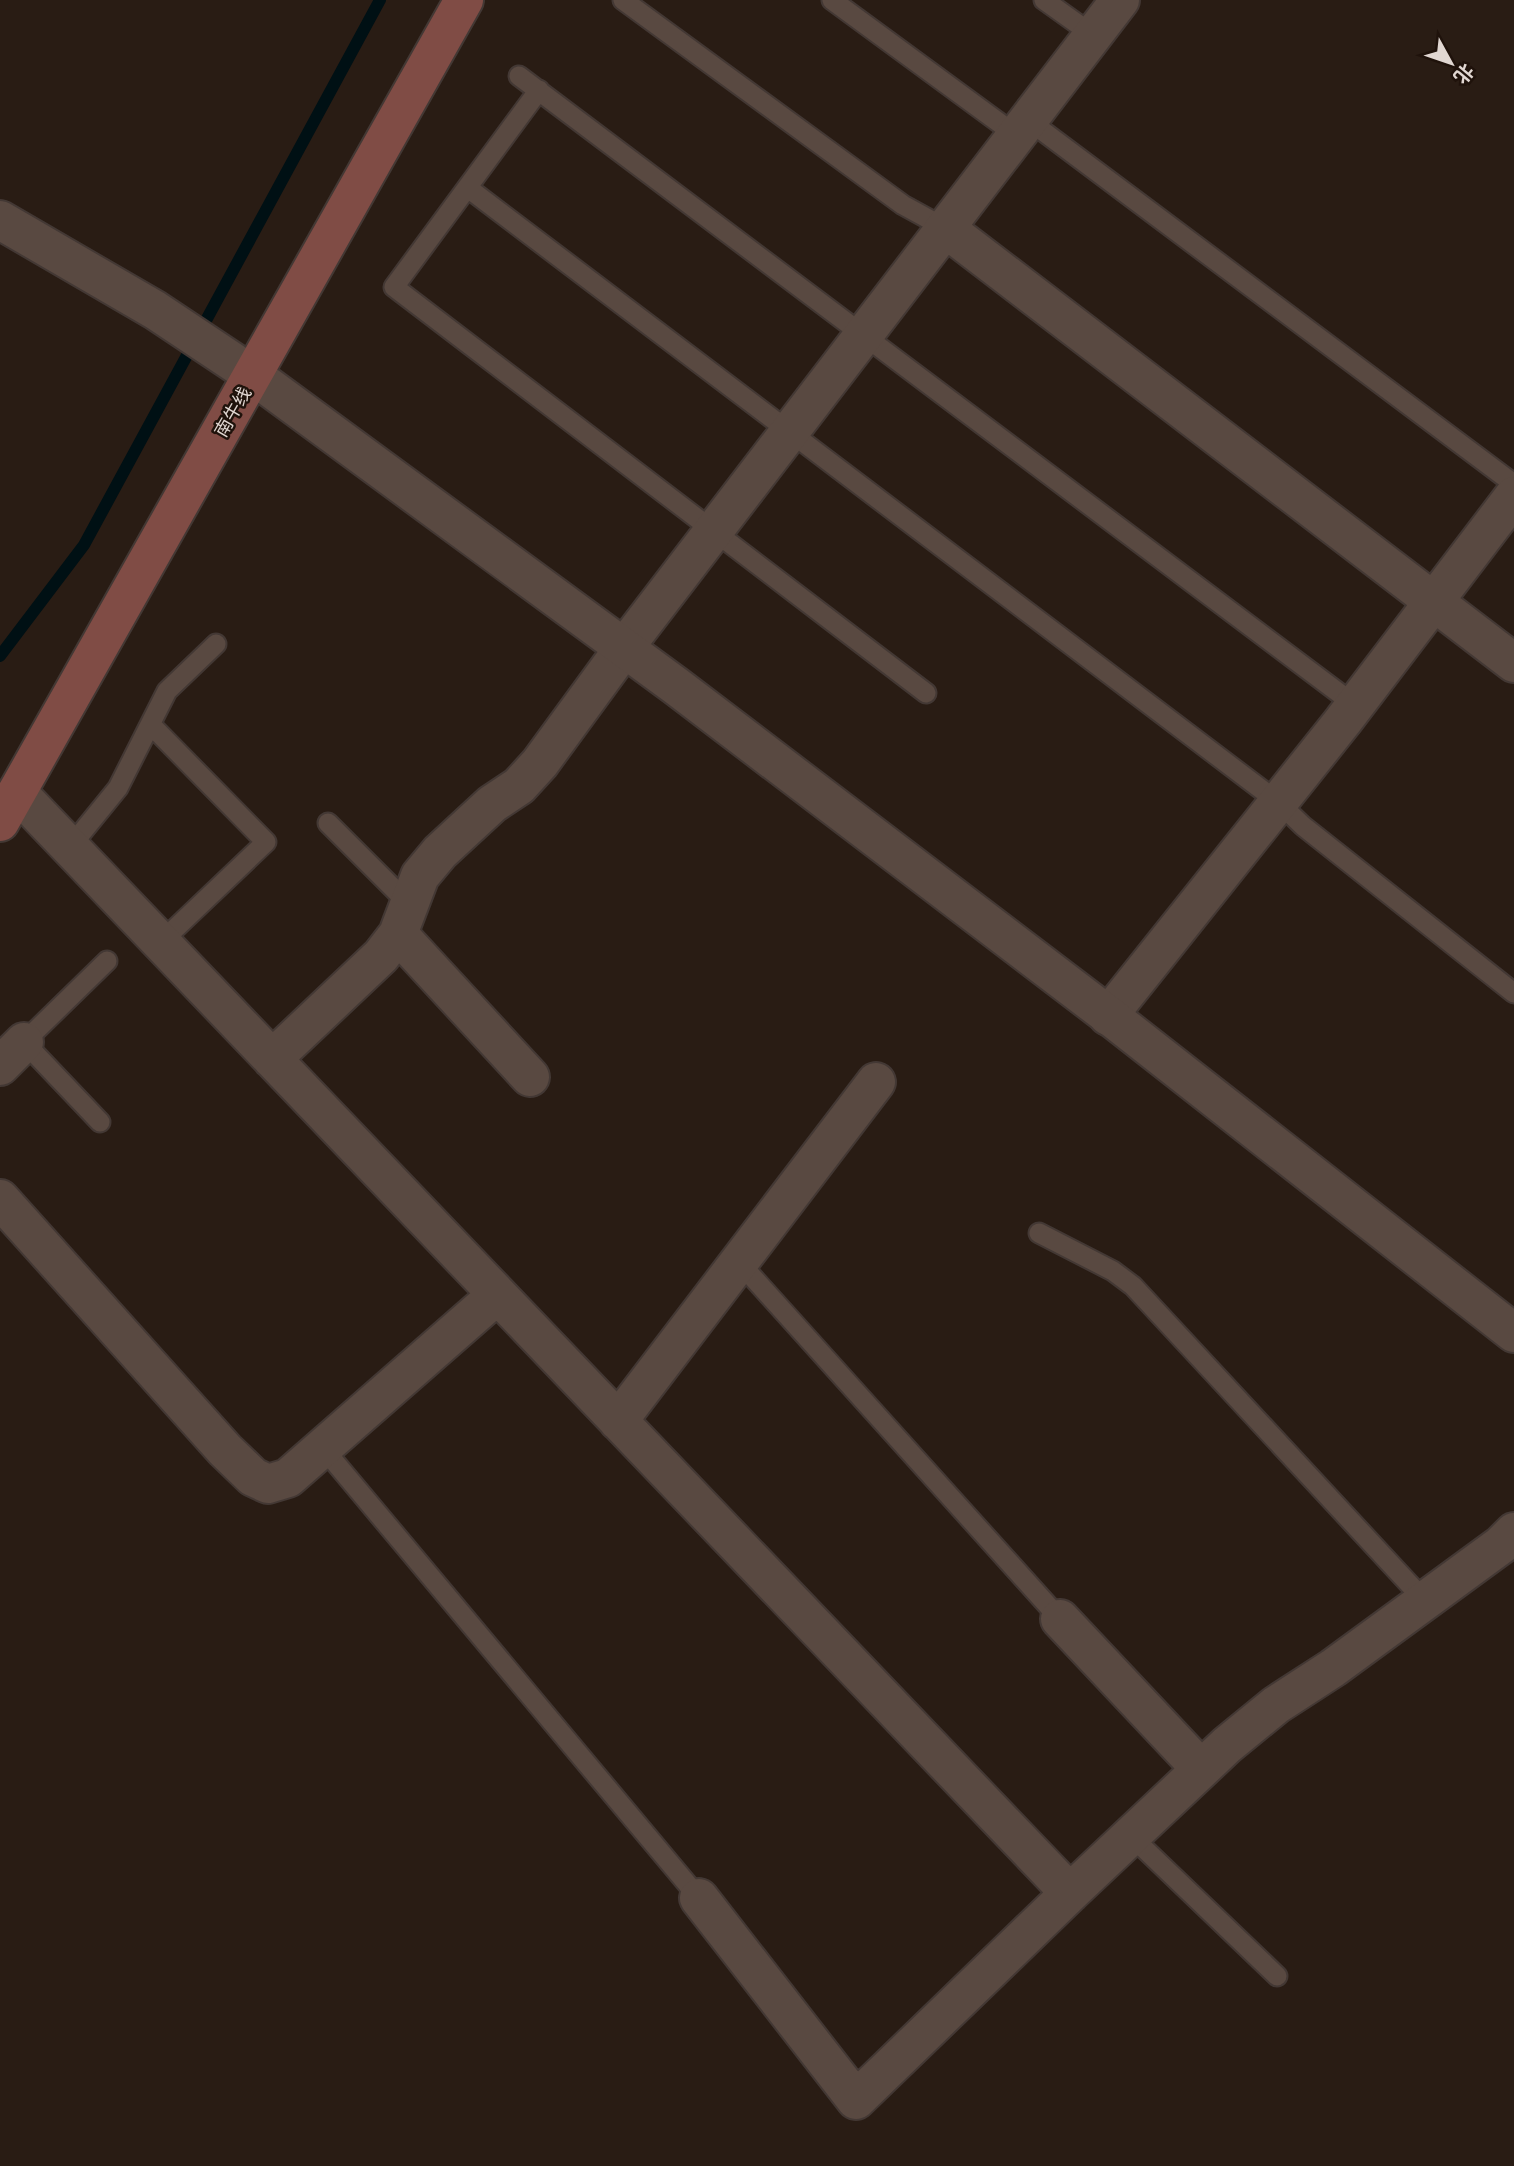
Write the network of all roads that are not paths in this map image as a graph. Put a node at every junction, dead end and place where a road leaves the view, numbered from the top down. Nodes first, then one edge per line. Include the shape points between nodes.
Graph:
1 (464, 0) edge
2 (623, 0) edge
3 (832, 0) edge
4 (1044, 0) edge
5 (1120, 0) edge
6 (1093, 35) junction
7 (519, 76) dead end
8 (539, 90) junction
9 (1022, 128) junction
10 (468, 188) junction
11 (0, 220) edge
12 (945, 228) junction
13 (863, 335) junction
14 (254, 376) junction
15 (789, 431) junction
16 (1514, 484) edge
17 (1514, 496) edge
18 (713, 531) junction
19 (1434, 602) junction
20 (216, 644) dead end
21 (624, 648) junction
22 (1514, 663) edge
23 (926, 693) dead end
24 (1355, 705) junction
25 (151, 725) junction
26 (1278, 802) junction
27 (8, 807) edge
28 (328, 823) dead end
29 (70, 848) junction
30 (403, 919) junction
31 (161, 942) junction
32 (107, 961) dead end
33 (1514, 993) edge
34 (1108, 1016) junction
35 (12, 1054) edge
36 (272, 1059) junction
37 (530, 1077) dead end
38 (876, 1082) dead end
39 (100, 1122) dead end
40 (0, 1199) edge
41 (1039, 1233) dead end
42 (739, 1262) junction
43 (497, 1295) junction
44 (1514, 1333) edge
45 (618, 1421) junction
46 (323, 1448) junction
47 (1514, 1532) edge
48 (1425, 1601) junction
49 (1060, 1619) joint
50 (1201, 1769) junction
51 (1130, 1836) junction
52 (1070, 1893) junction
53 (699, 1898) joint
54 (1277, 1976) dead end

1 - 14 main road, 南牛线
2 - 12 lane via 903,205
3 - 9 lane
4 - 6 lane
5 - 6 street
6 - 9 street
7 - 8 lane
8 - 10 lane
8 - 13 lane
9 - 12 street
9 - 16 lane
10 - 15 lane
10 - 18 lane via 394,287
11 - 14 street via 173,321
12 - 13 street
12 - 19 street
13 - 15 street
13 - 24 lane
14 - 21 street
14 - 27 main road, 南牛线
15 - 18 street
15 - 26 lane
17 - 19 street
18 - 21 street
18 - 23 lane
19 - 22 street
19 - 24 street
20 - 25 lane via 167,691
21 - 30 street via 540,763 519,786 470,822 426,868
21 - 34 street
24 - 26 street
25 - 29 lane via 118,788
25 - 31 lane via 266,842
26 - 33 lane
26 - 34 street
27 - 29 street
28 - 30 lane
29 - 31 street
30 - 36 street via 382,956
30 - 37 street
31 - 36 street
32 - 35 lane
34 - 44 street
35 - 39 lane
36 - 43 street
38 - 42 street
40 - 46 street via 253,1477 268,1484 288,1478
41 - 48 lane via 1133,1286
42 - 45 street
42 - 49 lane
43 - 45 street
43 - 46 street
45 - 52 street
46 - 53 lane
47 - 48 street
48 - 50 street via 1276,1705
49 - 50 street
50 - 51 street
51 - 52 street
51 - 54 lane
52 - 53 street via 856,2100

